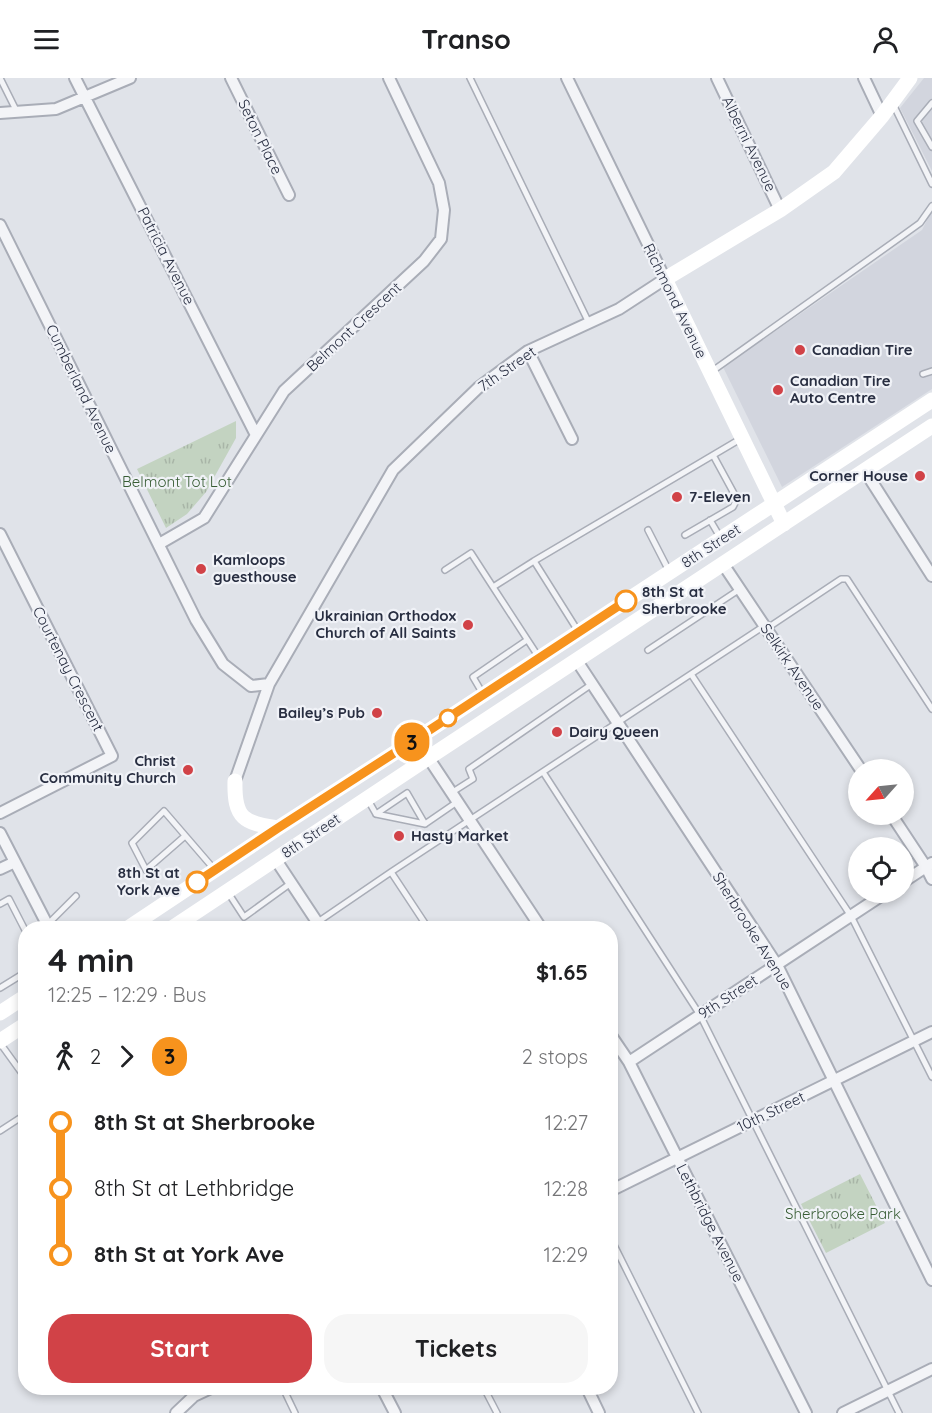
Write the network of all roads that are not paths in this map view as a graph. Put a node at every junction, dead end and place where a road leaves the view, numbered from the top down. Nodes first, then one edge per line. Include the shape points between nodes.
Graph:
1 (0, 78) edge
2 (75, 78) edge
3 (130, 78) edge
4 (231, 78) edge
5 (389, 78) edge
6 (470, 78) edge
7 (567, 78) edge
8 (717, 78) edge
9 (864, 78) edge
10 (910, 78) edge
11 (85, 97) junction
12 (892, 102) junction
13 (932, 103) edge
14 (17, 112) junction
15 (0, 113) edge
16 (882, 116) junction
17 (932, 147) edge
18 (932, 184) edge
19 (289, 195) dead end
20 (932, 206) edge
21 (780, 210) junction
22 (0, 225) edge
23 (665, 279) junction
24 (589, 323) junction
25 (528, 351) junction
26 (932, 371) edge
27 (710, 372) junction
28 (923, 374) dead end
29 (932, 400) edge
30 (932, 426) edge
31 (256, 435) junction
32 (742, 438) junction
33 (572, 439) dead end
34 (713, 456) junction
35 (865, 471) junction
36 (774, 504) junction
37 (710, 520) junction
38 (784, 524) junction
39 (648, 530) dead end
40 (0, 534) edge
41 (685, 536) dead end
42 (721, 539) junction
43 (159, 544) junction
44 (534, 561) junction
45 (723, 564) junction
46 (445, 570) dead end
47 (670, 572) junction
48 (932, 576) edge
49 (493, 587) junction
50 (740, 589) junction
51 (765, 627) junction
52 (579, 632) junction
53 (527, 640) junction
54 (648, 650) dead end
55 (539, 658) junction
56 (577, 661) junction
57 (691, 674) junction
58 (269, 684) junction
59 (592, 684) junction
60 (483, 695) junction
61 (932, 708) edge
62 (617, 722) junction
63 (416, 739) junction
64 (428, 758) junction
65 (854, 759) edge
66 (543, 772) junction
67 (235, 781) joint
68 (454, 798) junction
69 (367, 799) junction
70 (0, 813) edge
71 (376, 814) junction
72 (469, 821) junction
73 (425, 824) junction
74 (899, 825) edge
75 (278, 828) junction
76 (0, 833) edge
77 (186, 836) junction
78 (276, 860) junction
79 (15, 862) junction
80 (929, 865) edge
81 (0, 869) edge
82 (215, 870) junction
83 (391, 872) junction
84 (914, 875) edge
85 (932, 879) edge
86 (291, 883) junction
87 (227, 892) junction
88 (76, 896) dead end
89 (870, 903) edge
90 (0, 904) edge
91 (851, 916) junction
92 (20, 921) edge
93 (45, 921) edge
94 (53, 921) edge
95 (138, 921) edge
96 (186, 921) edge
97 (313, 921) edge
98 (324, 921) edge
99 (423, 921) edge
100 (535, 921) edge
101 (777, 965) junction
102 (18, 977) edge
103 (0, 988) edge
104 (18, 1001) edge
105 (0, 1013) edge
106 (700, 1015) junction
107 (18, 1030) edge
108 (932, 1032) edge
109 (914, 1041) junction
110 (0, 1042) edge
111 (618, 1046) edge
112 (629, 1062) junction
113 (18, 1068) edge
114 (932, 1077) edge
115 (833, 1081) junction
116 (18, 1119) edge
117 (753, 1120) junction
118 (0, 1131) edge
119 (677, 1158) junction
120 (618, 1187) edge
121 (618, 1253) edge
122 (932, 1280) edge
123 (932, 1369) edge
124 (888, 1390) junction
125 (189, 1395) edge
126 (287, 1395) edge
127 (386, 1395) edge
128 (488, 1395) edge
129 (590, 1395) edge
130 (176, 1413) edge
131 (296, 1413) edge
132 (395, 1413) edge
133 (497, 1413) edge
134 (599, 1413) edge
135 (698, 1413) edge
136 (806, 1413) edge
137 (843, 1413) edge
138 (899, 1413) edge

1 - 14 lane
2 - 11 street, Patricia Avenue
3 - 11 street
4 - 19 street, Seton Place
5 - 31 street, Belmont Crescent via 439,183 444,210 441,239 424,261 284,391
6 - 24 lane
7 - 23 street, Richmond Avenue
8 - 21 street, Alberni Avenue
9 - 16 street
10 - 12 main road, 7th Street
11 - 14 street via 56,109
11 - 31 street, Patricia Avenue
12 - 16 main road, 7th Street
12 - 18 lane
13 - 17 lane via 917,121
14 - 15 street
16 - 21 main road, 7th Street via 834,172
20 - 27 lane via 920,223 903,236
21 - 23 main road, 7th Street
22 - 43 street, Cumberland Avenue
23 - 24 street, 7th Street
23 - 27 main road, Richmond Avenue
24 - 25 street, 7th Street
25 - 33 street
25 - 58 street, 7th Street via 478,388 393,470
26 - 28 lane
27 - 32 main road, Richmond Avenue
29 - 36 main road, 8th Street
30 - 35 main road, 8th Street
31 - 43 street, Belmont Crescent via 204,518
32 - 34 lane
32 - 36 main road, Richmond Avenue
34 - 37 lane via 737,499 733,507
34 - 44 lane
35 - 38 main road, 8th Street
35 - 48 street
36 - 38 main road, Richmond Avenue
36 - 42 main road, 8th Street
37 - 41 lane
37 - 42 lane
38 - 45 main road, 8th Street
39 - 47 lane
40 - 70 street, Courtenay Crescent via 112,756
42 - 47 main road, 8th Street
43 - 58 street, Cumberland Avenue via 196,620 223,664 251,686
44 - 49 lane
44 - 52 lane
45 - 50 street, Selkirk Avenue
45 - 56 main road, 8th Street
46 - 49 lane via 471,553
47 - 52 main road, 8th Street
49 - 53 lane
50 - 51 street, Selkirk Avenue
50 - 54 lane
51 - 57 lane
51 - 61 lane via 841,579 847,579
51 - 65 street, Selkirk Avenue
52 - 55 main road, 8th Street
53 - 55 lane
53 - 60 lane via 473,677
55 - 60 main road, 8th Street
56 - 59 street, Sherbrooke Avenue
56 - 64 main road, 8th Street
57 - 62 lane
57 - 91 lane
58 - 67 street, 7th Street
59 - 62 street, Sherbrooke Avenue
59 - 68 lane via 469,769 472,779
60 - 63 main road, 8th Street
62 - 66 lane
62 - 101 street, Sherbrooke Avenue
63 - 64 street
63 - 75 main road, 8th Street
64 - 68 street
64 - 69 main road, 8th Street
66 - 72 lane
66 - 106 lane
67 - 75 main road via 235,798 245,820
68 - 72 street
68 - 73 lane
69 - 71 lane
69 - 78 main road, 8th Street
71 - 73 lane
71 - 73 lane via 407,793
72 - 83 lane
72 - 100 street
74 - 80 street
75 - 82 main road, 8th Street
76 - 79 street
77 - 77 lane via 164,811 132,843 146,870
77 - 82 lane
78 - 86 street
78 - 87 main road, 8th Street
79 - 81 street
79 - 93 street
80 - 84 street
80 - 85 street
82 - 95 main road, 8th Street
83 - 98 lane
83 - 99 lane
86 - 87 lane via 244,917
86 - 97 street
87 - 96 main road, 8th Street
88 - 94 lane
89 - 91 street, 9th Street
90 - 92 lane via 9,899
91 - 101 street, 9th Street
91 - 109 lane
101 - 106 street, 9th Street
101 - 115 street, Sherbrooke Avenue
102 - 103 lane
104 - 105 main road
106 - 112 street, 9th Street
106 - 117 lane
107 - 110 main road
108 - 109 street, 10th Street
109 - 114 lane
109 - 115 street, 10th Street
110 - 113 lane
111 - 112 street, Lethbridge Avenue
112 - 119 street, Lethbridge Avenue
115 - 117 street, 10th Street
115 - 122 street, Sherbrooke Avenue
116 - 118 lane
117 - 119 street, 10th Street
117 - 124 lane
119 - 120 street, 10th Street
119 - 136 street, Lethbridge Avenue
121 - 135 lane
123 - 124 street
124 - 137 street
124 - 138 lane
125 - 130 street
126 - 131 lane
127 - 132 street
128 - 133 lane
129 - 134 street

